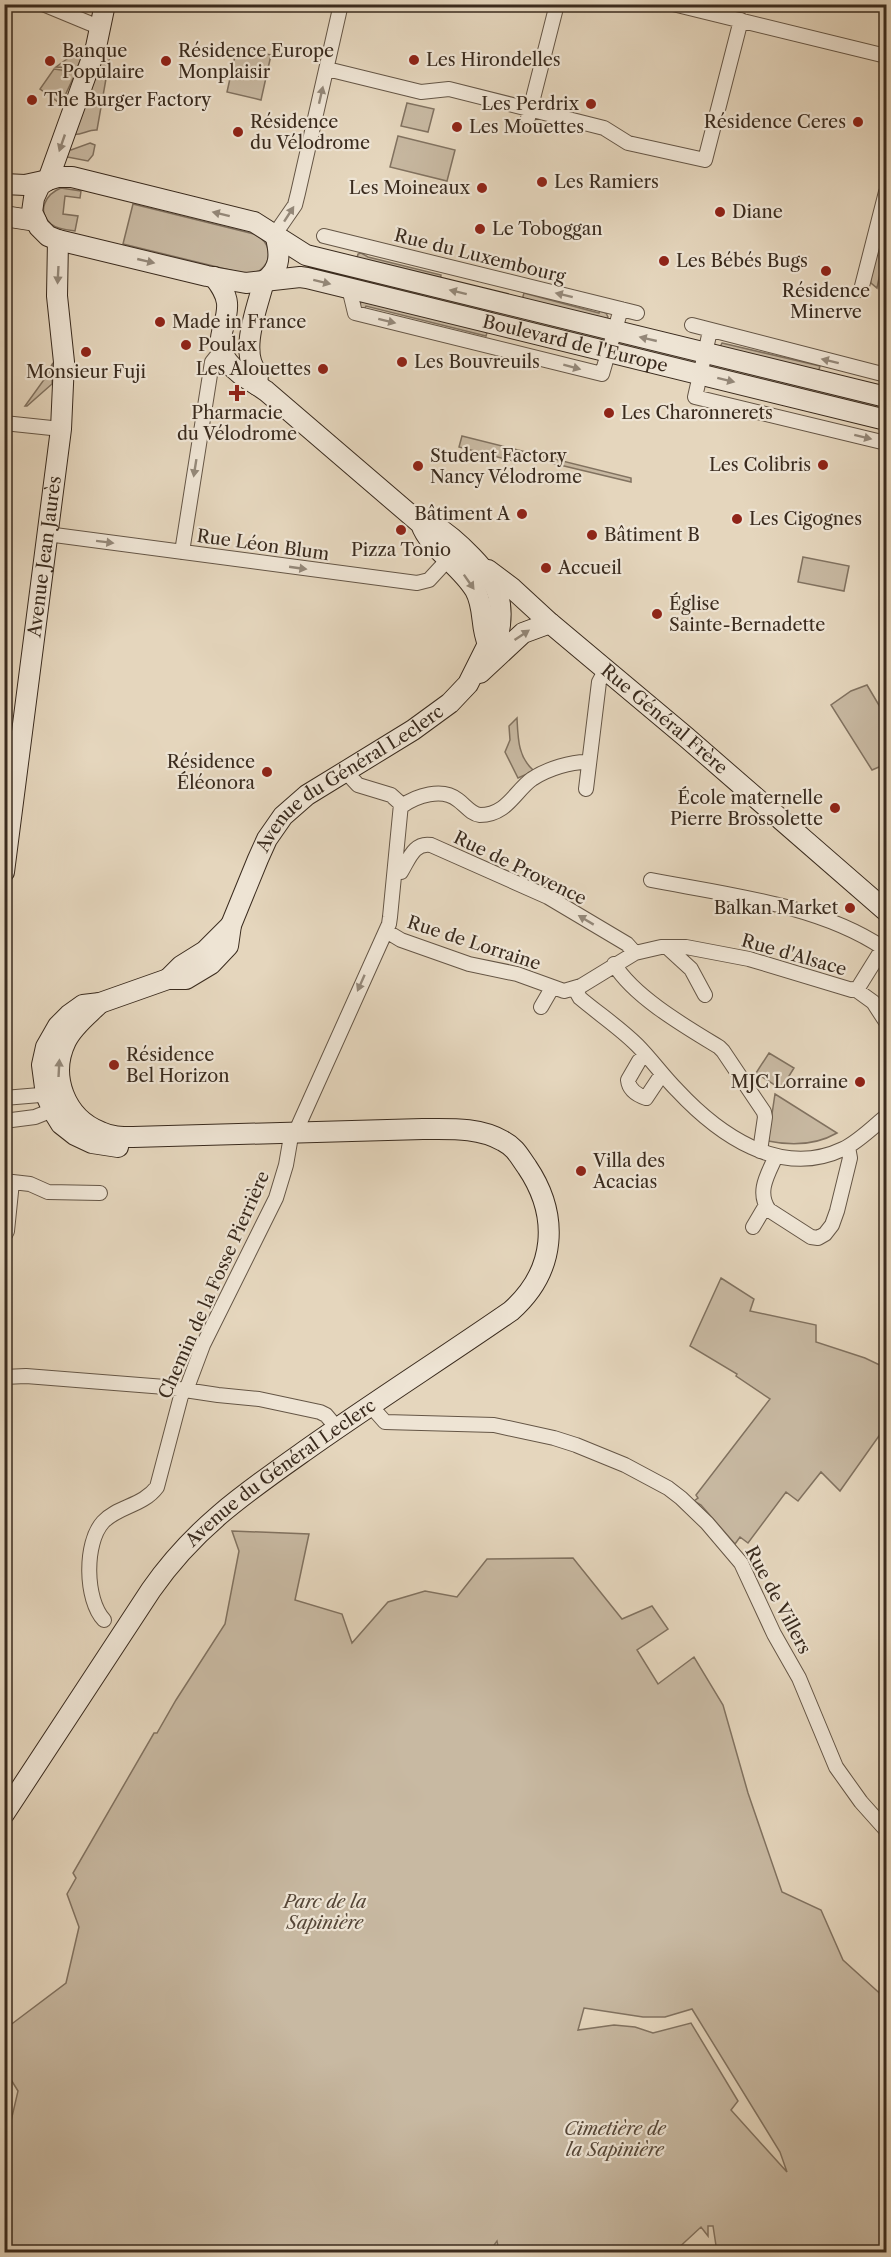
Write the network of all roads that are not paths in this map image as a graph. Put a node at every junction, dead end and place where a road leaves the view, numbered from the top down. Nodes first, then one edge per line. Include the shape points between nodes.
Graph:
1 (43, 4) edge
2 (105, 4) edge
3 (341, 4) edge
4 (557, 4) edge
5 (673, 4) edge
6 (741, 20) junction
7 (101, 28) junction
8 (886, 56) edge
9 (328, 64) junction
10 (529, 114) junction
11 (48, 180) junction
12 (4, 184) edge
13 (886, 192) edge
14 (4, 216) edge
15 (36, 221) junction
16 (275, 234) junction
17 (324, 236) dead end
18 (58, 240) junction
19 (354, 244) junction
20 (338, 263) junction
21 (214, 277) junction
22 (264, 281) junction
23 (861, 290) dead end
24 (621, 309) junction
25 (637, 313) dead end
26 (692, 326) dead end
27 (615, 331) junction
28 (710, 331) junction
29 (608, 352) junction
30 (705, 353) junction
31 (224, 355) junction
32 (248, 355) junction
33 (700, 374) junction
34 (886, 375) edge
35 (257, 384) junction
36 (886, 397) edge
37 (886, 420) edge
38 (4, 423) edge
39 (61, 429) junction
40 (886, 443) edge
41 (47, 534) junction
42 (182, 552) junction
43 (455, 552) junction
44 (476, 562) junction
45 (491, 607) junction
46 (534, 609) junction
47 (550, 623) junction
48 (606, 669) junction
49 (468, 684) junction
50 (589, 762) junction
51 (345, 771) junction
52 (586, 789) dead end
53 (402, 806) junction
54 (4, 872) edge
55 (395, 872) junction
56 (651, 880) dead end
57 (886, 911) edge
58 (386, 931) junction
59 (885, 946) edge
60 (667, 947) junction
61 (634, 953) junction
62 (614, 964) junction
63 (552, 988) junction
64 (575, 989) junction
65 (855, 989) junction
66 (705, 995) dead end
67 (541, 1007) dead end
68 (886, 1022) edge
69 (646, 1055) junction
70 (662, 1074) junction
71 (4, 1098) edge
72 (57, 1101) junction
73 (886, 1116) edge
74 (4, 1121) edge
75 (293, 1137) junction
76 (848, 1147) junction
77 (760, 1151) junction
78 (776, 1156) junction
79 (8, 1182) edge
80 (100, 1193) dead end
81 (765, 1205) junction
82 (753, 1227) dead end
83 (4, 1237) edge
84 (4, 1377) edge
85 (184, 1390) junction
86 (370, 1405) junction
87 (337, 1428) junction
88 (104, 1620) dead end
89 (4, 1814) edge
90 (886, 1830) edge

1 - 7 street
2 - 7 main road
3 - 9 street
4 - 10 street
5 - 6 street
6 - 8 street
6 - 10 street via 706,157 629,134 601,136
7 -> 11 main road
9 - 10 street via 421,92 436,91 447,98
16 -> 9 street via 295,205
11 - 12 main road, Boulevard de l'Europe
11 - 15 main road via 40,185 34,198 32,212
16 -> 11 main road, Boulevard de l'Europe via 254,222 120,188 67,176
13 - 23 street
14 - 15 main road
15 - 18 main road via 44,233
16 - 20 main road, Boulevard de l'Europe via 306,255
16 - 22 main road via 279,259 273,274
17 - 19 street, Rue du Luxembourg
18 -> 21 main road, Boulevard de l'Europe
18 -> 39 main road, Avenue Jean Jaurès via 57,296 64,362
19 - 20 street
24 -> 19 street, Rue du Luxembourg
27 -> 20 main road, Boulevard de l'Europe
21 - 22 main road, Boulevard de l'Europe via 246,283
21 - 31 main road via 226,301 220,336
22 -> 29 main road, Boulevard de l'Europe via 300,277
22 - 32 main road
24 - 25 street, Rue du Luxembourg
24 - 27 street
26 - 28 street
27 - 29 street
30 -> 27 main road, Boulevard de l'Europe
28 - 30 street
34 -> 28 street
29 - 33 main road, Boulevard de l'Europe
30 - 33 street
30 - 36 main road, Boulevard de l'Europe
31 - 32 main road
31 - 35 main road, Avenue du Général Leclerc via 246,380
31 -> 42 street via 212,362
32 - 35 main road via 258,374
33 -> 37 main road, Boulevard de l'Europe
33 -> 40 street via 695,396
35 - 43 main road, Avenue du Général Leclerc via 421,524 434,525
38 - 39 street
39 - 41 main road, Avenue Jean Jaurès
41 -> 42 street, Rue Léon Blum
41 - 54 main road, Avenue Jean Jaurès
42 -> 43 street, Rue Léon Blum via 417,583 429,580
43 - 44 main road, Avenue du Général Leclerc
43 -> 45 main road, Avenue du Général Leclerc via 474,588
44 - 45 main road, Avenue du Général Leclerc via 498,594
44 - 46 main road, Rue Général Frère
45 - 46 main road
45 - 49 main road, Avenue du Général Leclerc via 483,632 488,644
46 - 47 main road, Rue Général Frère
47 - 48 main road, Rue Général Frère
49 -> 47 main road via 524,633
48 - 50 street via 599,682
48 - 57 main road, Rue Général Frère
49 - 51 main road, Avenue du Général Leclerc via 425,722
50 - 52 street
50 - 53 street via 577,761 533,778 511,802 487,814 474,813 448,795 418,796
51 - 53 street via 358,784 391,795
51 - 72 main road, Avenue du Général Leclerc via 297,803 275,825 231,925 228,946 212,964 186,979 168,979 100,1003 83,1005 69,1015 52,1035 42,1065
53 - 55 street
55 - 58 street
61 -> 55 street, Rue de Provence via 548,897 431,845 420,845 401,872
56 - 59 street via 802,912
58 - 63 street, Rue de Lorraine via 400,940 479,967 524,975
58 -> 75 street
59 - 65 street, Rue d'Alsace
60 - 61 street, Rue d'Alsace
60 - 65 street, Rue d'Alsace via 703,949 748,959 847,990
60 - 66 street via 692,969
61 - 62 street, Rue d'Alsace
62 - 64 street, Rue d'Alsace
62 - 77 street via 627,983 723,1051 764,1112
63 - 64 street, Rue de Lorraine
63 - 67 street, Rue de Lorraine
64 - 69 street via 580,998
65 - 68 street via 873,1002
69 - 70 street
69 - 70 street via 628,1080 630,1087 646,1098
70 - 77 street via 708,1119
71 - 72 street
72 - 74 street via 35,1117
72 - 75 main road, Avenue du Général Leclerc via 67,1130 101,1145 130,1147
73 - 76 street
75 - 85 street, Chemin de la Fosse Pierrière via 276,1198
75 - 86 main road, Avenue du Général Leclerc via 459,1140 480,1144 525,1165 543,1197 549,1232 546,1256 534,1286 511,1311
76 - 78 street via 808,1158
76 - 81 street via 850,1158 837,1211 832,1225 821,1237 810,1237
77 - 78 street
78 - 81 street via 764,1183
79 - 80 street via 30,1184 48,1192
79 - 83 street
81 - 82 street
84 - 85 street via 120,1382
85 - 87 street via 315,1410 326,1415
85 - 88 street, Chemin de la Fosse Pierrière via 157,1487 147,1498 109,1517 93,1540 88,1568 97,1610
86 - 87 main road, Avenue du Général Leclerc
86 - 90 street, Rue de Villers via 385,1422 494,1425 576,1445 626,1465 681,1498 741,1563 799,1678 836,1767
87 - 89 main road, Avenue du Général Leclerc via 219,1513 178,1553

